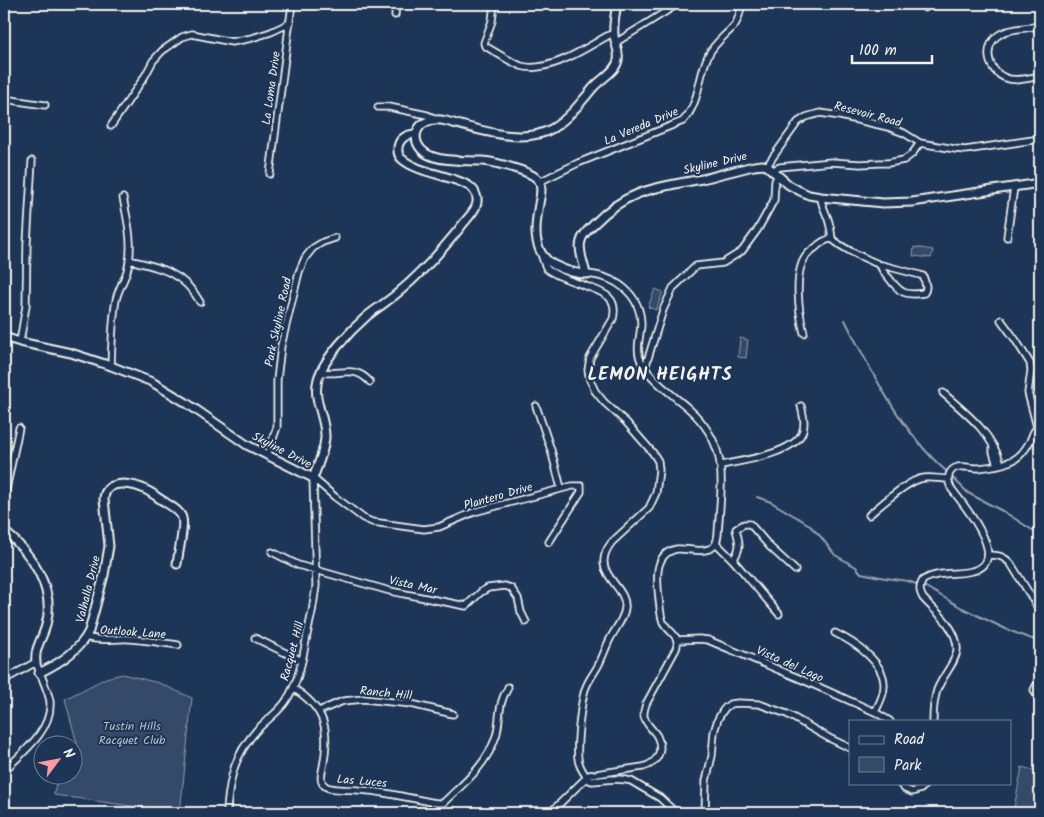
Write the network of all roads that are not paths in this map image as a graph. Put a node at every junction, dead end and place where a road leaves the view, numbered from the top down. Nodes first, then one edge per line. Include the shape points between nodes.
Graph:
1 (292, 4) edge
2 (396, 4) edge
3 (494, 4) edge
4 (617, 4) edge
5 (678, 4) edge
6 (742, 4) edge
7 (395, 15) dead end
8 (290, 23) junction
9 (1040, 26) edge
10 (614, 34) junction
11 (615, 43) junction
12 (1040, 76) edge
13 (4, 99) edge
14 (45, 105) dead end
15 (378, 107) dead end
16 (432, 120) junction
17 (112, 126) dead end
18 (416, 134) junction
19 (1040, 139) edge
20 (920, 144) junction
21 (32, 161) dead end
22 (773, 170) junction
23 (270, 174) dead end
24 (540, 182) junction
25 (1040, 183) edge
26 (1014, 187) junction
27 (821, 197) junction
28 (123, 198) dead end
29 (1007, 237) dead end
30 (335, 238) dead end
31 (832, 239) junction
32 (541, 252) junction
33 (129, 260) junction
34 (880, 265) junction
35 (586, 274) junction
36 (200, 302) dead end
37 (1001, 320) dead end
38 (804, 333) dead end
39 (4, 337) edge
40 (20, 342) junction
41 (110, 366) junction
42 (645, 368) junction
43 (321, 372) junction
44 (370, 382) dead end
45 (943, 393) dead end
46 (536, 406) dead end
47 (801, 406) dead end
48 (1039, 427) edge
49 (19, 428) dead end
50 (267, 456) junction
51 (721, 465) junction
52 (999, 465) junction
53 (313, 478) junction
54 (948, 479) junction
55 (562, 488) junction
56 (4, 499) edge
57 (869, 515) dead end
58 (4, 531) edge
59 (549, 542) dead end
60 (716, 543) junction
61 (272, 552) dead end
62 (988, 555) junction
63 (733, 560) junction
64 (177, 564) dead end
65 (317, 570) junction
66 (795, 570) dead end
67 (1040, 611) edge
68 (779, 614) dead end
69 (526, 622) dead end
70 (835, 633) dead end
71 (86, 637) junction
72 (255, 638) dead end
73 (678, 640) junction
74 (178, 645) dead end
75 (302, 661) junction
76 (36, 662) junction
77 (39, 673) junction
78 (4, 680) edge
79 (1040, 685) edge
80 (508, 687) dead end
81 (293, 688) junction
82 (1040, 696) edge
83 (319, 711) junction
84 (875, 712) junction
85 (453, 714) dead end
86 (888, 720) edge
87 (933, 720) edge
88 (849, 748) edge
89 (4, 771) edge
90 (587, 777) junction
91 (899, 784) edge
92 (925, 784) edge
93 (227, 809) dead end
94 (550, 813) edge
95 (676, 813) edge
96 (705, 813) edge

1 - 8 street, La Loma Drive
2 - 7 street
3 - 10 street via 485,46 524,67 559,62
4 - 10 street
5 - 11 street
6 - 24 street, La Vereda Drive via 735,25 709,54 695,102 683,121 578,162
8 - 17 street via 271,32 232,42 192,34 182,37 153,61
8 - 23 street, La Loma Drive
9 - 12 street via 1002,33 995,38 989,52 989,60 996,72 1007,79
10 - 11 street
11 - 16 street via 618,60 614,68 564,120 547,132 510,135
13 - 14 street
15 - 16 street via 428,115
16 - 18 street via 423,123
18 - 24 street via 421,148 432,156 504,165 528,173
18 - 43 street, Skyline Drive via 402,139 398,145 399,156 414,166 471,188 476,194 476,206 430,264 350,333
19 - 20 street via 965,150
20 - 22 street via 904,160 888,163 831,162
20 - 22 street, Resevoir Road via 888,127 820,113 798,122 773,157
21 - 40 street via 26,306
22 - 27 street via 789,185
22 - 35 street, Skyline Drive via 762,165 754,166 658,187 624,200 612,207 582,238 580,248
22 - 42 street via 776,181 774,200 758,230 742,251 723,263 696,266 673,288
24 - 32 street via 536,231
25 - 26 street
26 - 27 street via 907,203
26 - 29 street
27 - 31 street
28 - 33 street via 130,233
30 - 50 street, Park Skyline Road via 313,248 299,272 281,346 277,427
31 - 34 street via 842,248
31 - 38 street via 806,254 801,269 798,303
32 - 35 street via 557,266
32 - 90 street via 550,271 602,292 612,302 613,319 590,358 590,380 604,402 653,453 659,470 656,493 649,508 612,542 605,555 607,572 624,598 625,606 583,696 578,759
33 - 36 street via 159,268 184,281
33 - 41 street via 116,298
34 - 34 street via 897,290 906,294 926,291 920,274
35 - 42 street via 614,280 632,297 640,313 639,352
37 - 48 street via 1030,363 1028,393
39 - 40 street, Skyline Drive
40 - 41 street, Skyline Drive
41 - 50 street, Skyline Drive via 152,382 237,440
42 - 51 street via 706,427 717,448
43 - 44 street via 356,372
43 - 53 street, Skyline Drive via 316,392 325,437
45 - 52 street via 986,432 997,450
46 - 55 street
47 - 51 street via 804,418 801,435 787,447 763,457
48 - 52 street via 1019,457
49 - 56 street
50 - 53 street, Skyline Drive
51 - 60 street
52 - 54 street via 957,467
53 - 55 street, Plantero Drive via 363,518 424,529
53 - 65 street, Racquet Hill
54 - 57 street via 917,480
54 - 62 street via 950,488 975,521
55 - 59 street, Plantero Drive via 581,486 581,492
58 - 76 street via 36,568 48,597 48,616 35,653
60 - 63 street
60 - 73 street via 706,550 673,550 663,557 659,565 661,617
61 - 65 street, Vista Mar
62 - 67 street via 1006,558
62 - 87 street via 984,565 976,571 936,575 922,580 919,586 923,598 947,623 957,645 956,659 934,702
63 - 66 street via 740,547 736,529 750,524
63 - 68 street
64 - 71 street, Valhalla Drive via 182,527 182,518 177,511 148,491 120,484 108,487 104,493 108,553
65 - 69 street, Vista Mar via 391,592 466,606 488,588 504,586 511,588 518,598
65 - 75 street, Racquet Hill via 315,600
70 - 84 street via 850,641 880,670 884,685 882,700
71 - 74 street, Outlook Lane
71 - 77 street, Valhalla Drive via 57,664
72 - 75 street
73 - 84 street, Vista del Lago via 708,640
73 - 90 street via 644,711 646,721 659,742 660,752 656,759 647,766
75 - 81 street, Racquet Hill
76 - 77 street
76 - 78 street
77 - 89 street via 50,702 47,721 39,735
79 - 82 street via 1034,690
80 - 83 street, Las Luces via 489,751 479,768 443,803 362,790 331,789 324,785 321,780 327,739
81 - 83 street, Las Luces via 304,694
81 - 93 street, Racquet Hill via 286,702 241,750 232,770
83 - 85 street, Ranch Hill via 343,701 364,699 411,704
84 - 86 street, Vista del Lago
88 - 96 street via 787,714 759,704 730,704 722,712 714,732 706,781
90 - 94 street
90 - 95 street via 592,781 631,781 660,798
91 - 92 street via 912,792

